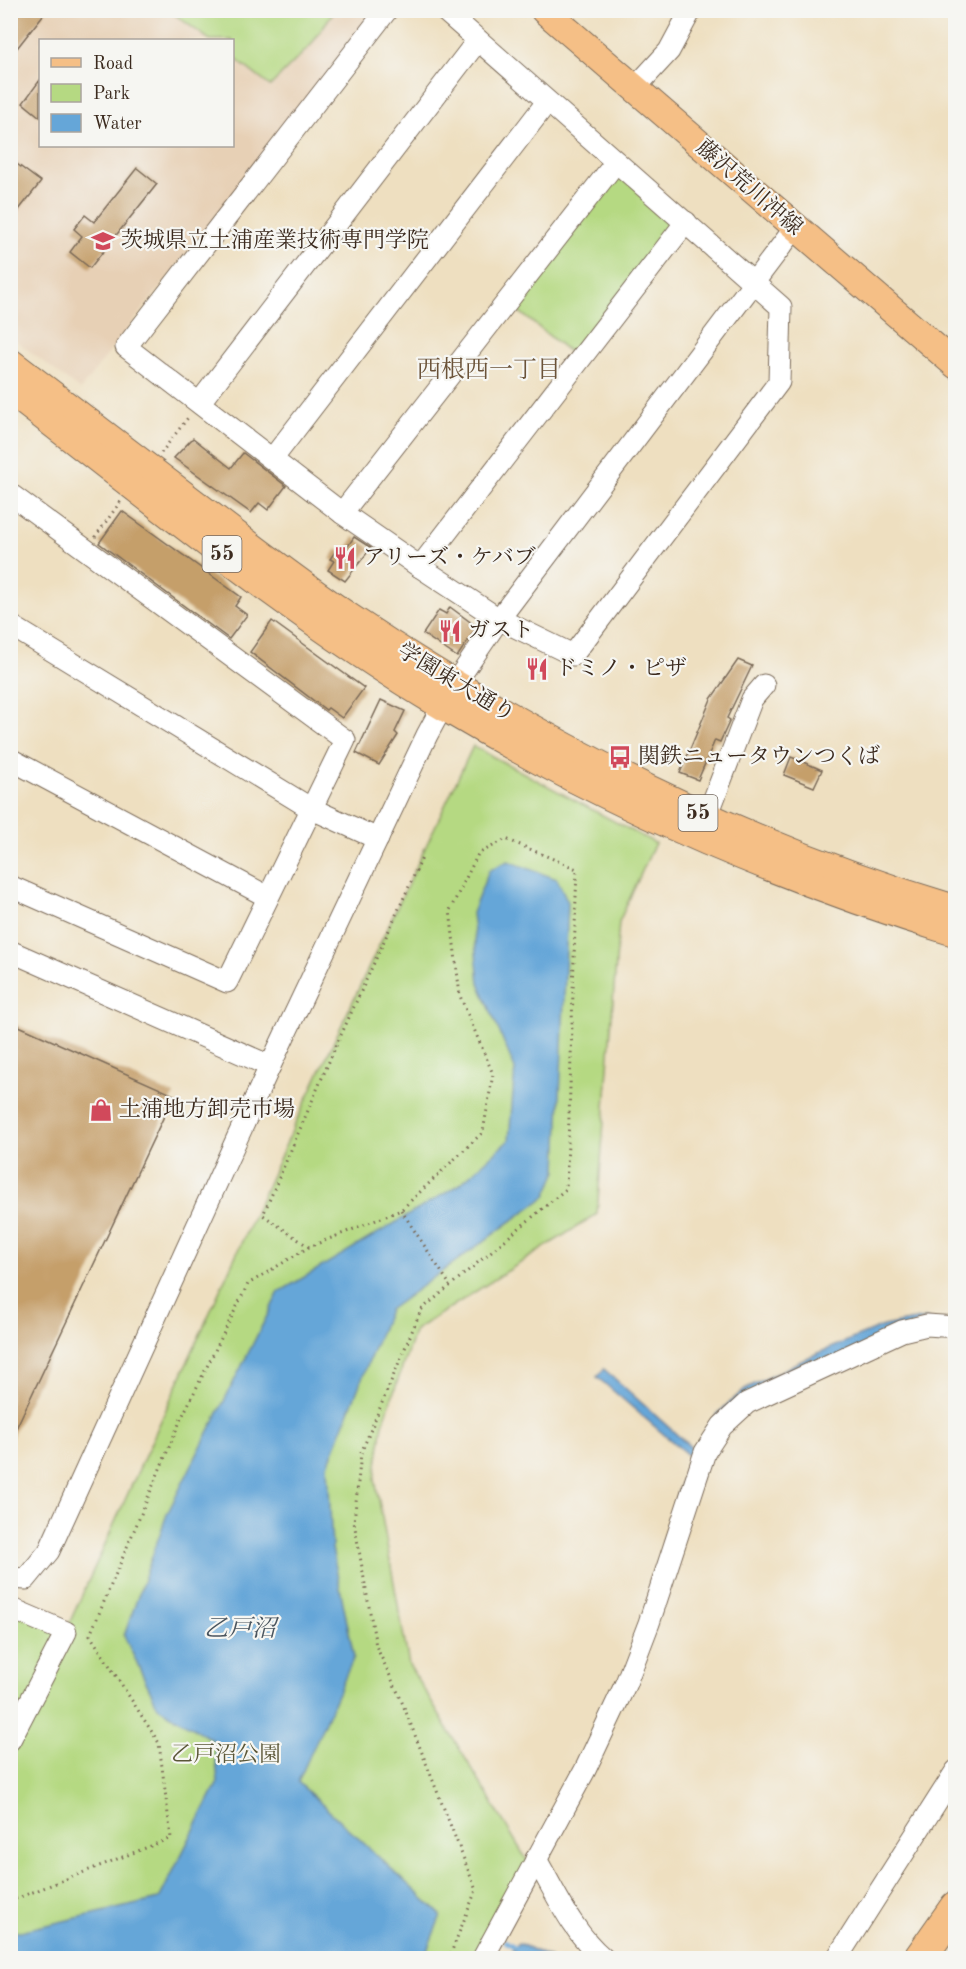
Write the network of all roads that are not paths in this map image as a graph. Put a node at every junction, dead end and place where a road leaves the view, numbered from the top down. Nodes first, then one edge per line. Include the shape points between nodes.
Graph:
1 (387, 10) edge
2 (444, 10) edge
3 (544, 10) edge
4 (691, 10) edge
5 (478, 40) junction
6 (634, 88) junction
7 (547, 102) junction
8 (616, 162) junction
9 (686, 222) junction
10 (795, 228) junction
11 (754, 282) junction
12 (10, 362) edge
13 (956, 365) edge
14 (10, 391) edge
15 (200, 402) junction
16 (273, 458) junction
17 (10, 494) edge
18 (342, 513) junction
19 (420, 567) junction
20 (499, 620) junction
21 (10, 624) edge
22 (764, 685) dead end
23 (448, 695) junction
24 (10, 759) edge
25 (310, 808) junction
26 (707, 817) junction
27 (378, 839) junction
28 (10, 886) edge
29 (268, 897) junction
30 (956, 909) edge
31 (956, 933) edge
32 (10, 951) edge
33 (270, 1066) junction
34 (956, 1327) edge
35 (10, 1578) edge
36 (10, 1608) edge
37 (10, 1740) edge
38 (956, 1771) edge
39 (536, 1859) junction
40 (956, 1907) edge
41 (483, 1959) edge
42 (603, 1959) edge
43 (837, 1959) edge
44 (920, 1959) edge

1 - 15 street via 126,347
2 - 5 street
3 - 6 main road, 藤沢荒川沖線
4 - 6 street via 669,51
5 - 7 street
5 - 15 street
6 - 10 main road, 藤沢荒川沖線
7 - 8 street
7 - 16 street
8 - 9 street
8 - 18 street
9 - 11 street
9 - 19 street
10 - 11 street
10 - 13 main road, 藤沢荒川沖線
11 - 20 street
11 - 20 street via 781,307 779,382 623,589 573,655
12 - 23 main road, 学園東大通り / 55
14 - 23 main road, 学園東大通り / 55 via 266,587
15 - 16 street
16 - 18 street
17 - 25 street via 345,740
18 - 19 street
19 - 20 street
20 - 23 street
21 - 25 street
22 - 26 street via 752,699
23 - 26 main road, 学園東大通り / 55
23 - 27 street
23 - 31 main road, 学園東大通り / 55 via 566,775 671,825 774,870 886,912
24 - 29 street
25 - 27 street
25 - 29 street
26 - 30 main road, 学園東大通り / 55 via 881,886
27 - 33 street
28 - 29 street via 227,982
32 - 33 street
33 - 35 street via 49,1551 26,1579
34 - 39 street via 927,1325 902,1331 747,1403 722,1426 705,1452 626,1683 585,1770
36 - 37 street via 66,1632
38 - 43 street
39 - 41 street
39 - 42 street via 571,1921
40 - 44 highway

